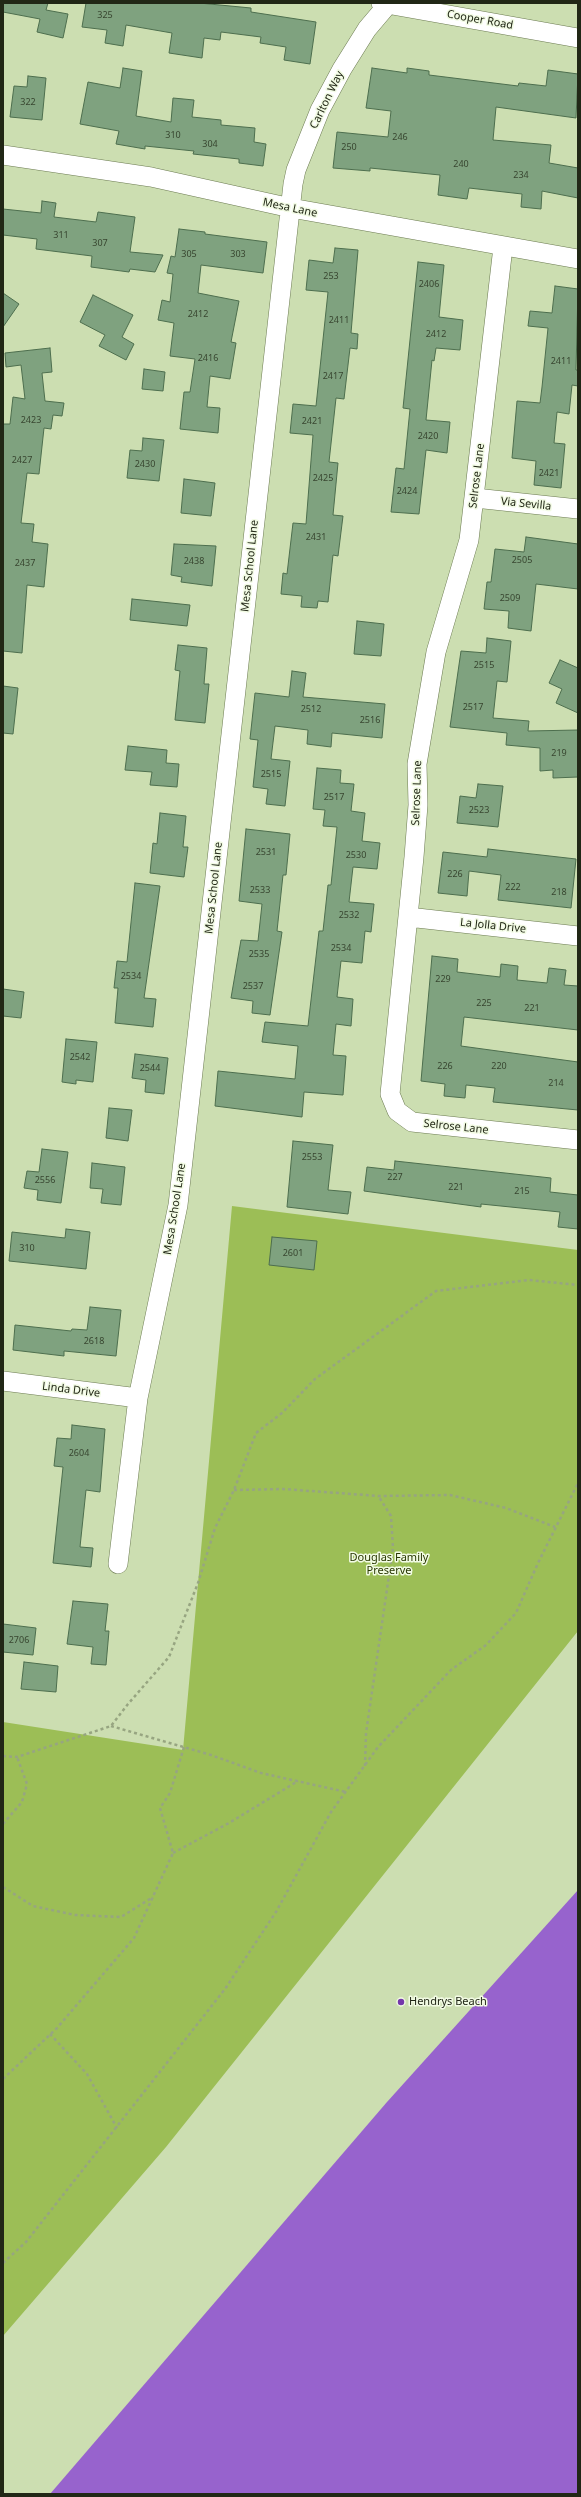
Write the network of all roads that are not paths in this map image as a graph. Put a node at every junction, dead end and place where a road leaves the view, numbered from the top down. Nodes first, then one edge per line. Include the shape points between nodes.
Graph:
1 (386, 3) edge
2 (578, 38) edge
3 (3, 155) edge
4 (290, 208) junction
5 (503, 247) junction
6 (578, 259) edge
7 (475, 498) junction
8 (578, 509) edge
9 (408, 917) junction
10 (578, 936) edge
11 (578, 1140) edge
12 (3, 1381) edge
13 (138, 1398) junction
14 (118, 1564) dead end

1 - 2 street, Cooper Road
1 - 4 street, Carlton Way via 342,68 320,110 296,170
3 - 4 street, Mesa Lane via 152,177
4 - 5 street, Mesa Lane
4 - 13 street, Mesa School Lane via 178,1205
5 - 6 street, Mesa Lane
5 - 7 street, Selrose Lane
7 - 8 street, Via Sevilla
7 - 9 street, Selrose Lane via 469,540 436,652 416,764 418,805
9 - 10 street, La Jolla Drive
9 - 11 street, Selrose Lane via 390,1085 392,1103 397,1111 412,1122 421,1124
12 - 13 street, Linda Drive
13 - 14 street, Mesa School Lane

